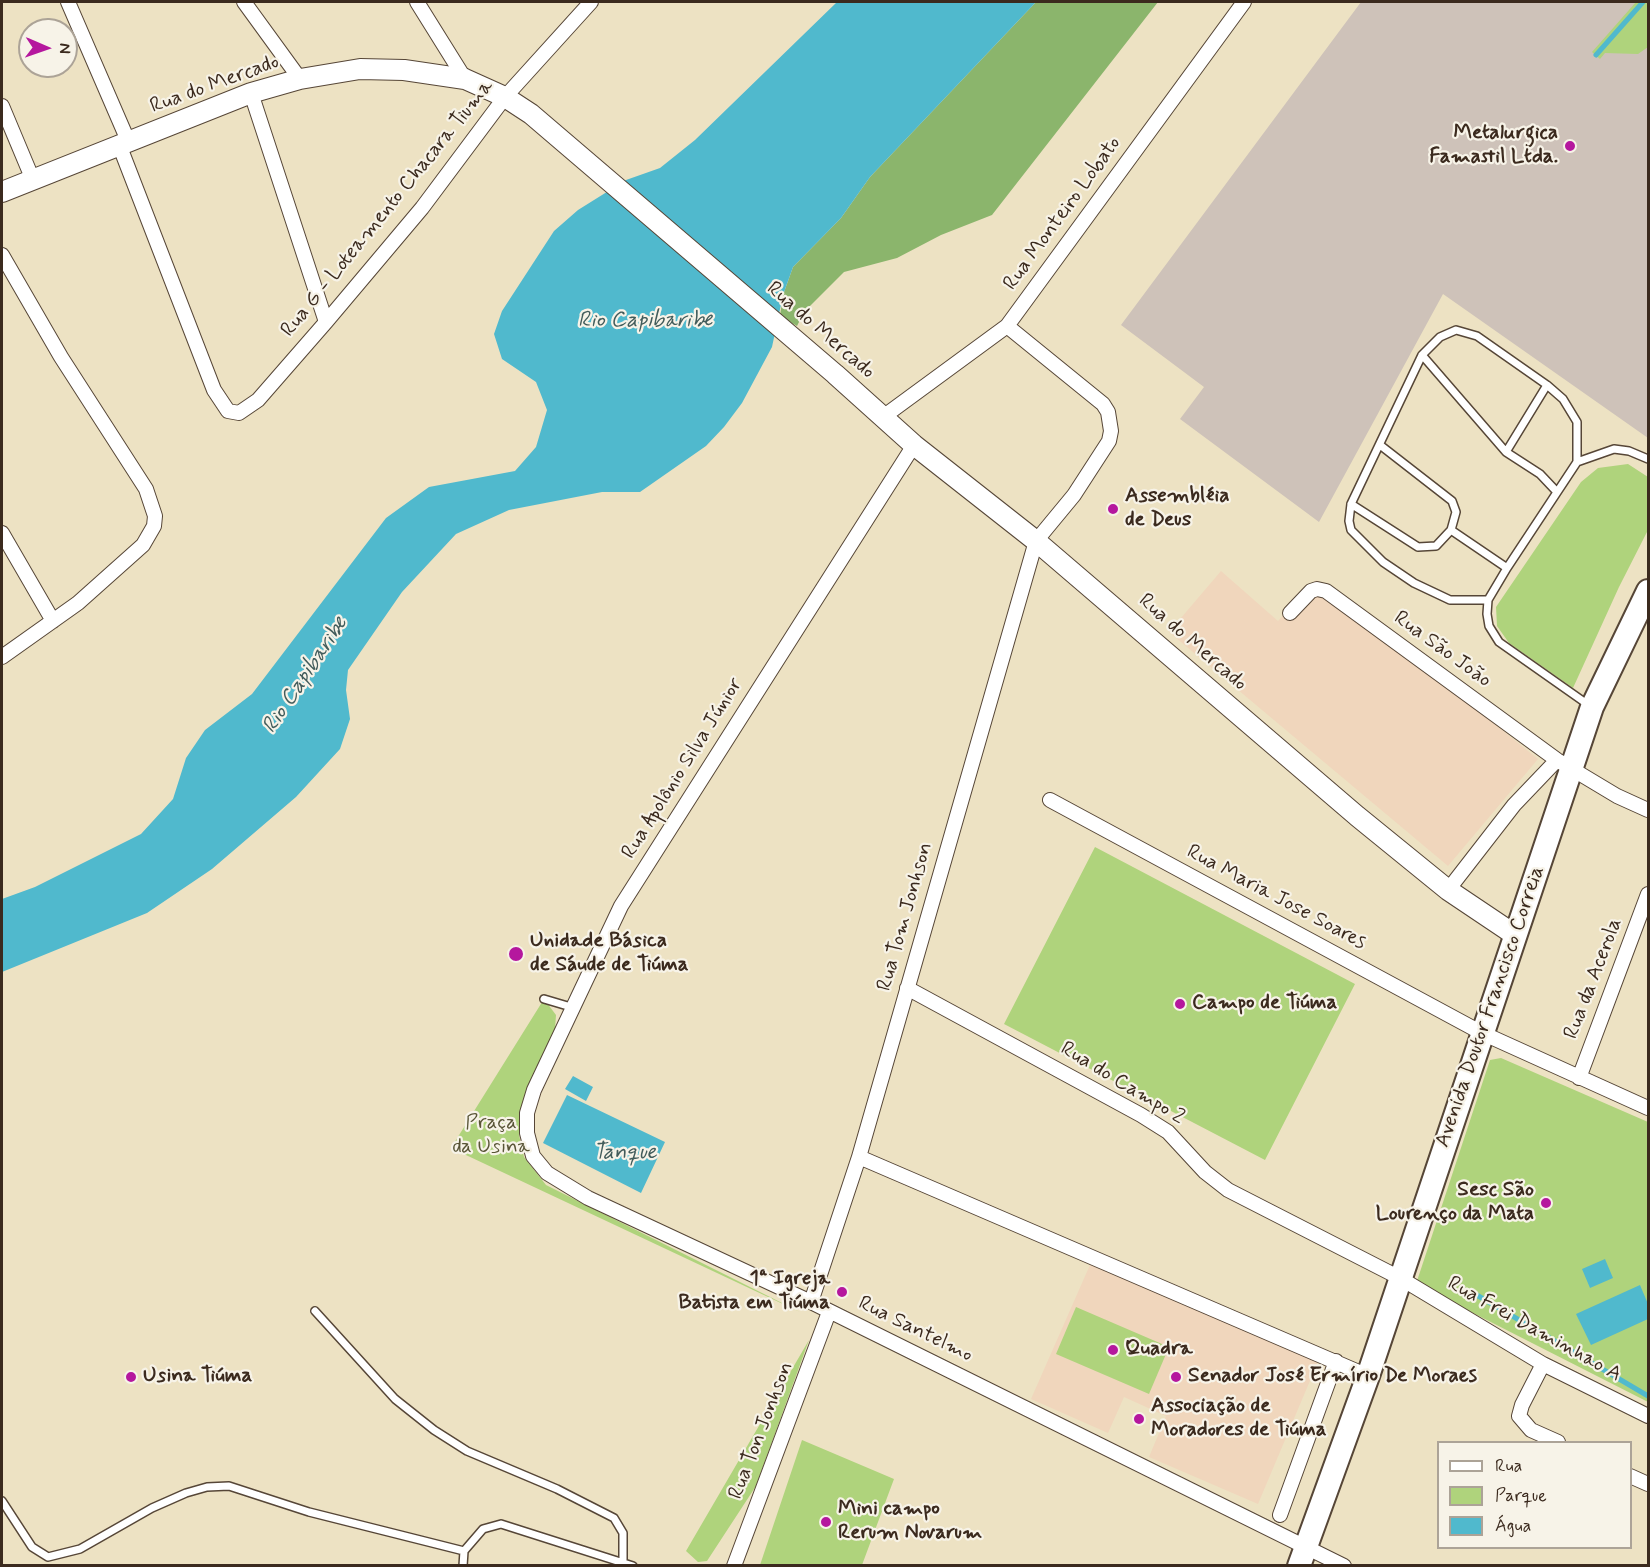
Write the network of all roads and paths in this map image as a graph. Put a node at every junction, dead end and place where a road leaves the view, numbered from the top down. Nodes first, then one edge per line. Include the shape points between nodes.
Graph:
1 (68, 2) edge
2 (244, 2) edge
3 (417, 2) edge
4 (1244, 2) edge
5 (584, 4) edge
6 (300, 79) junction
7 (465, 79) junction
8 (251, 93) junction
9 (505, 97) junction
10 (2, 106) edge
11 (124, 145) junction
12 (33, 180) junction
13 (2, 192) edge
14 (2, 255) edge
15 (326, 322) junction
16 (1007, 326) junction
17 (1422, 356) junction
18 (1547, 385) junction
19 (883, 417) junction
20 (914, 445) junction
21 (1380, 445) junction
22 (1506, 452) junction
23 (1648, 459) edge
24 (1577, 462) junction
25 (1557, 492) junction
26 (1351, 504) junction
27 (1451, 530) junction
28 (2, 533) edge
29 (1036, 541) junction
30 (1507, 568) junction
31 (1648, 591) edge
32 (1488, 600) junction
33 (1290, 613) dead end
34 (53, 621) junction
35 (2, 657) edge
36 (1592, 707) junction
37 (1564, 765) junction
38 (1050, 800) dead end
39 (1648, 810) edge
40 (1448, 890) junction
41 (1648, 894) edge
42 (1515, 935) junction
43 (907, 988) junction
44 (544, 999) dead end
45 (571, 1007) junction
46 (1482, 1034) junction
47 (1579, 1078) junction
48 (1648, 1108) edge
49 (527, 1133) joint
50 (859, 1157) junction
51 (1400, 1278) junction
52 (811, 1302) junction
53 (315, 1311) dead end
54 (829, 1312) junction
55 (1336, 1361) junction
56 (1543, 1364) junction
57 (1368, 1376) junction
58 (1648, 1416) edge
59 (1554, 1441) edge
60 (1632, 1477) edge
61 (1648, 1485) edge
62 (2, 1501) edge
63 (1280, 1515) dead end
64 (464, 1551) junction
65 (1303, 1556) edge
66 (623, 1562) junction
67 (463, 1566) edge
68 (633, 1566) edge
69 (734, 1566) edge
70 (1344, 1566) edge

1 - 11 street
2 - 6 street
3 - 7 street
4 - 16 street, Rua Monteiro Lobato
5 - 9 street, Rua G - Loteamento Chacara Tiuma
6 - 7 main road, Rua do Mercado via 360,69 404,70
6 - 8 main road, Rua do Mercado
7 - 9 main road, Rua do Mercado
8 - 11 main road, Rua do Mercado
8 - 15 street
9 - 15 street, Rua G - Loteamento Chacara Tiuma via 450,172
9 - 19 main road, Rua do Mercado via 531,114
10 - 12 street
11 - 12 main road, Rua do Mercado
11 - 15 street, Rua G - Loteamento Chacara Tiuma via 214,390 228,411 247,410
12 - 13 main road, Rua do Mercado
14 - 34 street via 61,357 146,489 155,516 150,535 78,603
16 - 19 street, Rua Monteiro Lobato
16 - 29 street via 1103,404 1111,431 1109,441 1074,495
17 - 18 lane via 1448,332 1466,331
17 - 21 lane
17 - 22 lane
18 - 22 lane
18 - 24 lane via 1563,399 1576,422
19 - 20 main road, Rua do Mercado
20 - 29 main road, Rua do Mercado
20 - 45 street, Rua Apolônio Silva Júnior via 621,906
21 - 26 lane
21 - 27 lane via 1452,501 1456,512
22 - 25 lane via 1540,474
23 - 24 lane via 1614,449
24 - 25 lane
25 - 30 lane
26 - 27 lane via 1418,547 1436,546
26 - 32 lane via 1351,530 1383,562 1440,597
27 - 30 lane
28 - 34 street
29 - 40 main road, Rua do Mercado
29 - 43 street, Rua Tom Jonhson
30 - 32 lane
31 - 36 main road, Avenida Doutor Francisco Correia
32 - 36 lane via 1489,626 1499,642
33 - 37 street, Rua São João via 1311,591 1326,591
34 - 35 street
36 - 37 main road, Avenida Doutor Francisco Correia
37 - 39 street, Rua São João
37 - 40 street via 1514,805
37 - 42 main road, Avenida Doutor Francisco Correia
38 - 46 street, Rua Maria Jose Soares
40 - 42 main road, Rua do Mercado
41 - 47 street, Rua da Acerola
42 - 46 main road, Avenida Doutor Francisco Correia
43 - 50 street, Rua Tom Jonhson
43 - 51 street, Rua do Campo 2 via 1142,1115 1168,1132 1205,1172 1228,1190
44 - 45 lane
45 - 49 street, Rua Apolônio Silva Júnior via 534,1090 527,1113
46 - 47 street, Rua Maria Jose Soares
46 - 51 main road, Avenida Doutor Francisco Correia
47 - 48 street, Rua Maria Jose Soares
49 - 52 street, Rua Santelmo via 533,1156 561,1183
50 - 52 street, Rua Tom Jonhson
50 - 55 street
51 - 56 street, Rua Frei Daminhao A
51 - 57 main road, Avenida Doutor Francisco Correia
52 - 54 street, Rua Santelmo
53 - 66 lane via 395,1399 434,1430 467,1451 614,1518 623,1533
54 - 65 street, Rua Santelmo
54 - 69 street, Rua Ton Jonhson
55 - 57 street
55 - 63 street
56 - 58 street, Rua Frei Daminhao A
56 - 59 street via 1519,1416 1531,1430
57 - 65 main road, Avenida Doutor Francisco Correia
60 - 61 street
62 - 64 lane via 32,1547 48,1557 80,1549 186,1493 229,1486 352,1524
64 - 66 lane via 483,1529 501,1524
64 - 67 lane
65 - 70 street, Rua Santelmo
66 - 68 lane

